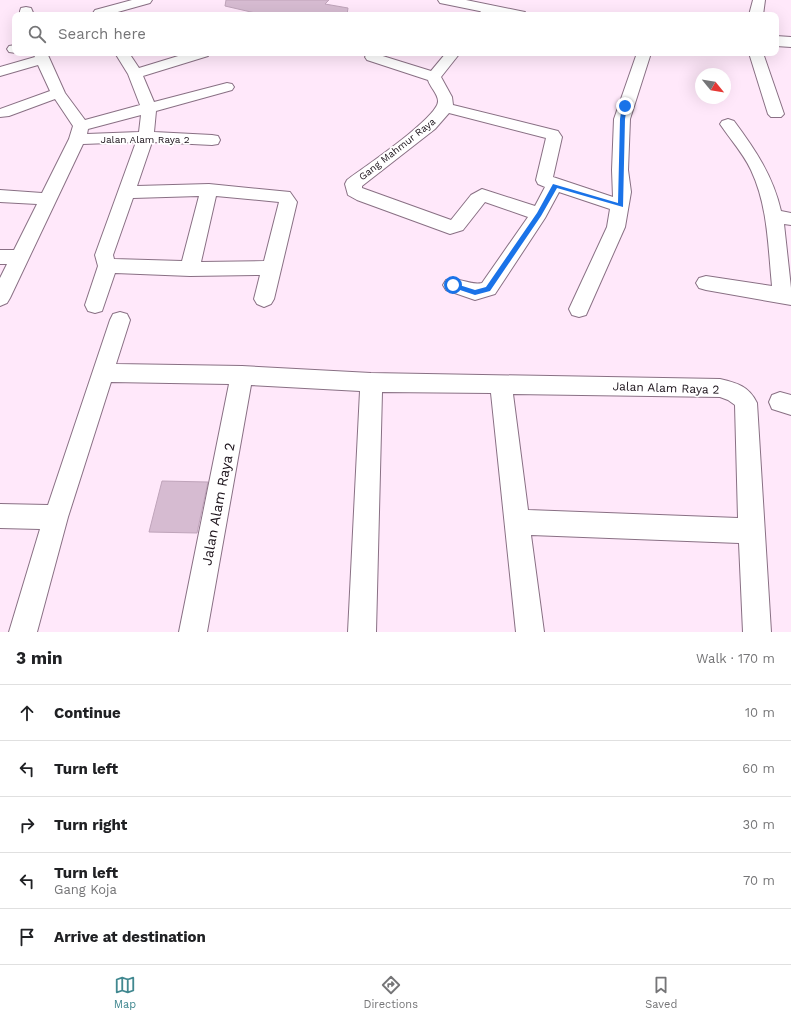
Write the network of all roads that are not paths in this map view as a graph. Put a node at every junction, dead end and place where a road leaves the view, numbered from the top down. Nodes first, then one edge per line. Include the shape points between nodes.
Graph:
1 (93, 0) edge
2 (146, 0) edge
3 (444, 0) edge
4 (759, 0) edge
5 (100, 12) edge
6 (107, 12) edge
7 (487, 12) edge
8 (757, 12) edge
9 (779, 41) edge
10 (791, 42) edge
11 (42, 56) edge
12 (124, 56) edge
13 (193, 56) edge
14 (451, 56) edge
15 (643, 56) edge
16 (757, 56) edge
17 (372, 57) dead end
18 (0, 72) edge
19 (135, 74) junction
20 (434, 77) junction
21 (227, 87) dead end
22 (58, 93) junction
23 (444, 107) junction
24 (149, 108) junction
25 (4, 112) dead end
26 (776, 114) dead end
27 (728, 124) dead end
28 (79, 132) junction
29 (146, 137) junction
30 (212, 140) dead end
31 (555, 185) junction
32 (209, 190) junction
33 (128, 192) junction
34 (0, 196) edge
35 (48, 199) junction
36 (621, 206) junction
37 (539, 214) junction
38 (773, 215) junction
39 (791, 219) edge
40 (0, 257) edge
41 (20, 257) junction
42 (108, 266) junction
43 (272, 268) junction
44 (190, 269) junction
45 (706, 283) dead end
46 (453, 285) dead end
47 (787, 296) edge
48 (0, 298) edge
49 (264, 299) dead end
50 (95, 305) dead end
51 (579, 309) dead end
52 (120, 320) dead end
53 (103, 373) junction
54 (242, 375) junction
55 (371, 382) junction
56 (501, 384) junction
57 (0, 516) edge
58 (56, 517) junction
59 (517, 522) junction
60 (750, 531) junction
61 (23, 632) edge
62 (193, 632) edge
63 (362, 632) edge
64 (530, 632) edge
65 (757, 632) edge

1 - 5 street
2 - 6 street
3 - 7 street
4 - 8 street
9 - 10 street
11 - 18 street
11 - 22 street
12 - 19 street
13 - 19 street
14 - 20 street
15 - 36 street via 622,119
16 - 26 street
17 - 20 street
19 - 24 street
20 - 23 street, Gang Mahmur Raya via 446,98
21 - 24 street
22 - 25 street
22 - 28 street
23 - 31 street via 552,135 554,137 544,180
23 - 37 street, Gang Mahmur Raya via 429,126 353,184 354,191 450,227 457,225 482,195
24 - 28 street
24 - 29 street
27 - 38 street via 760,170
28 - 29 street, Jalan Alam Raya 2
28 - 35 street
29 - 30 street, Jalan Alam Raya 2
29 - 33 street
31 - 36 street
31 - 37 street
32 - 33 street
32 - 43 street via 278,194 288,199
32 - 44 street
33 - 42 street via 104,255
34 - 35 street
35 - 41 street
36 - 51 street via 616,227
37 - 46 street via 488,289 475,292
38 - 39 street
38 - 47 street
40 - 41 street
41 - 48 street
42 - 44 street
42 - 50 street
43 - 44 street
43 - 49 street
45 - 47 street
52 - 53 street
53 - 54 street, Jalan Alam Raya 2
53 - 58 street
54 - 55 street, Jalan Alam Raya 2
54 - 62 street, Jalan Alam Raya 2
55 - 56 street, Jalan Alam Raya 2
55 - 63 street
56 - 59 street
56 - 60 street, Jalan Alam Raya 2 via 720,388 740,395 746,403
57 - 58 street
58 - 61 street
59 - 60 street
59 - 64 street
60 - 65 street, Jalan Alam Raya 2

